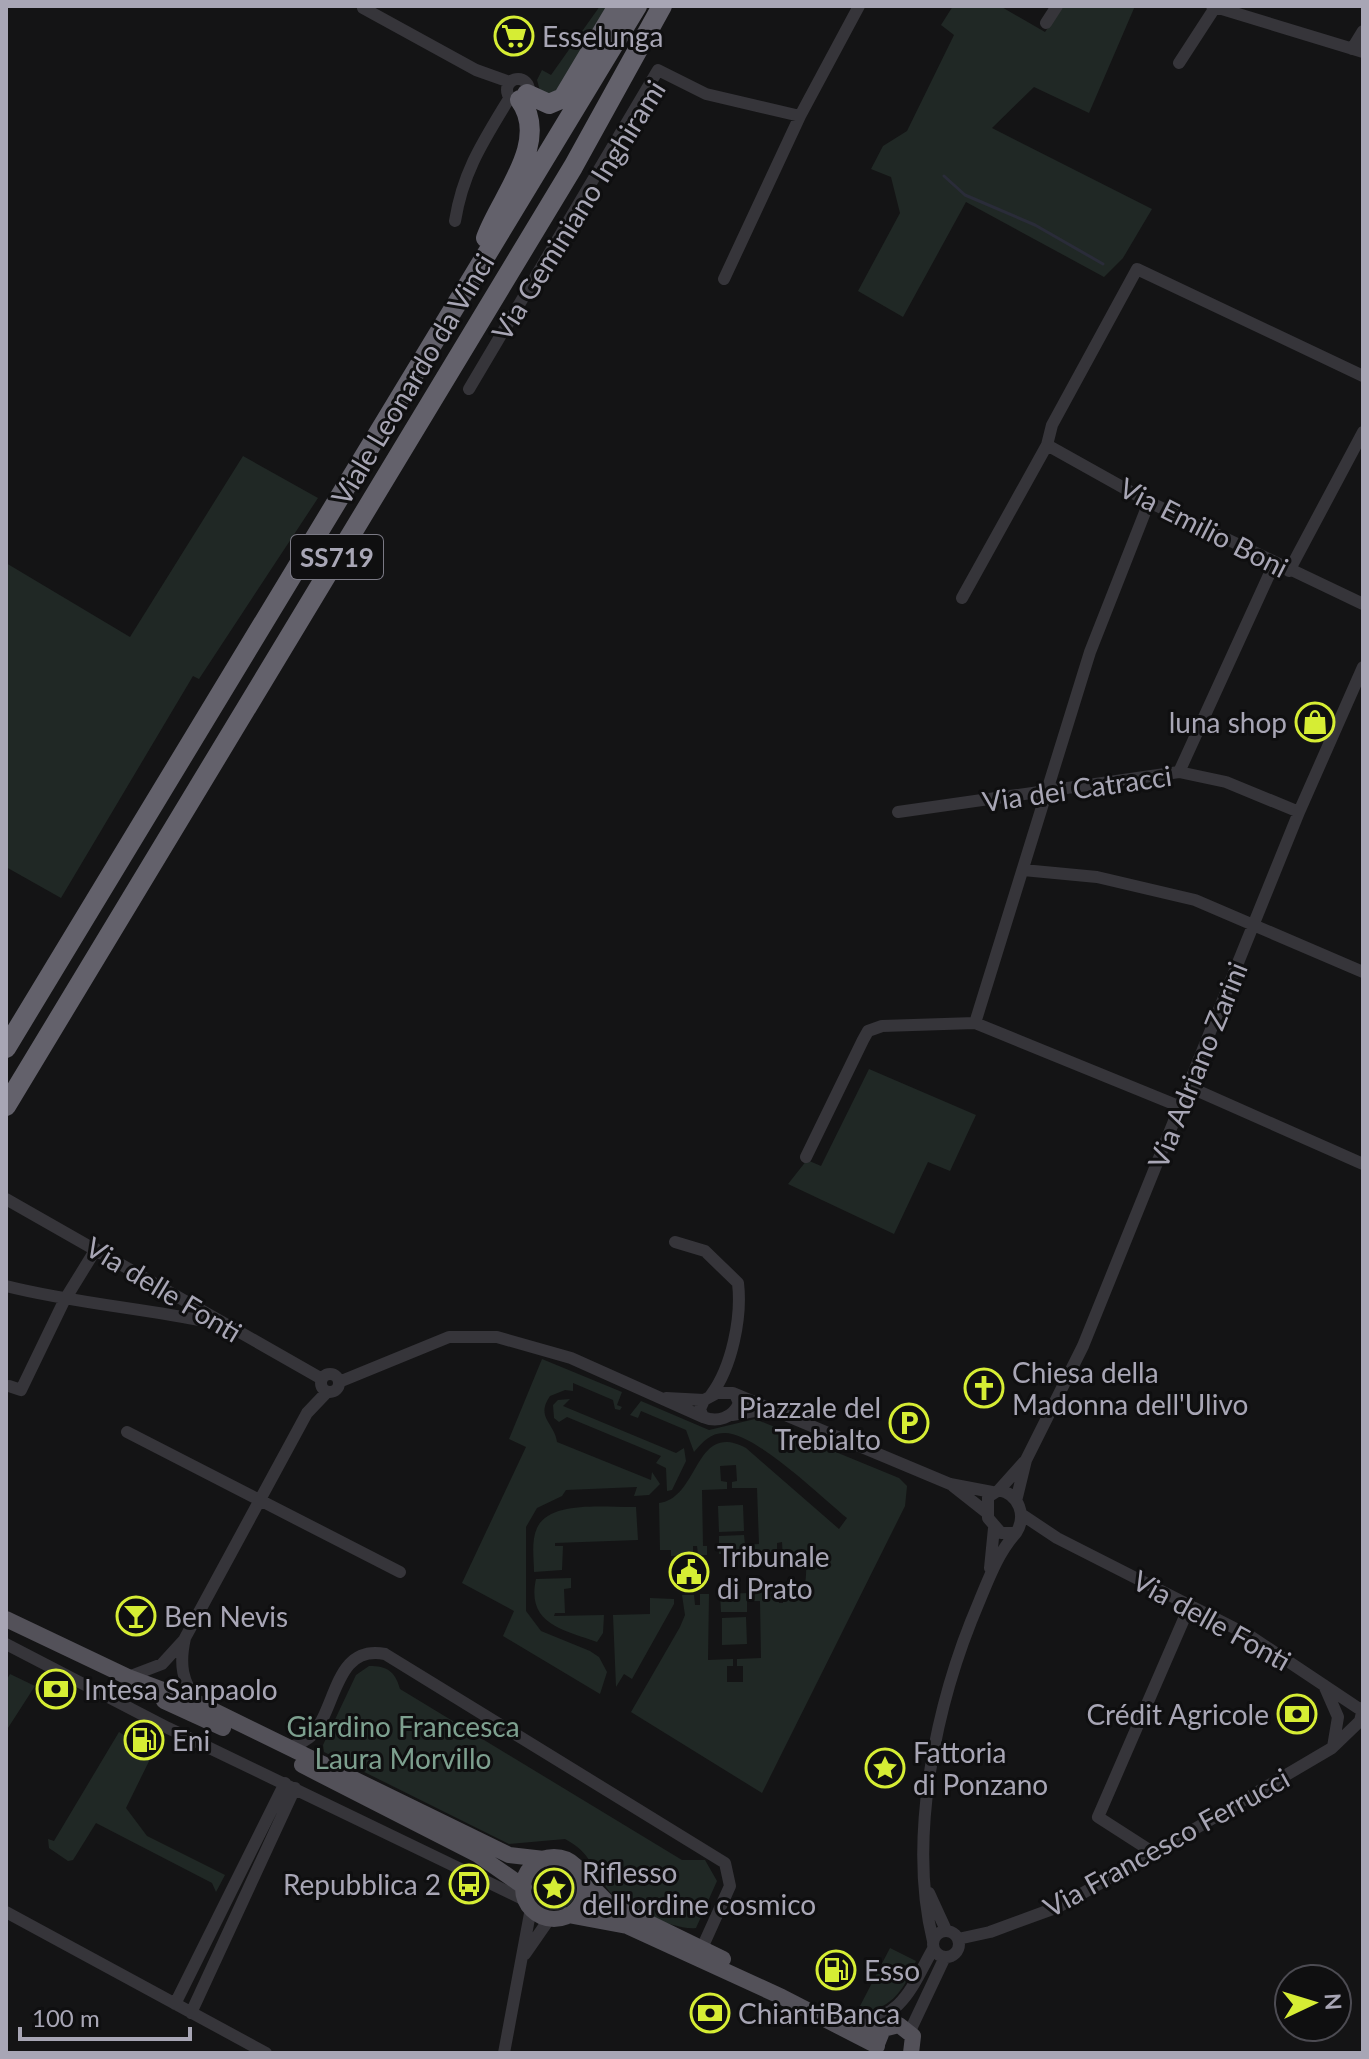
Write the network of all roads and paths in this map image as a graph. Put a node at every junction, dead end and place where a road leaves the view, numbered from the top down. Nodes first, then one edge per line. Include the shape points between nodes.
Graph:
1 (365, 6) edge
2 (618, 6) edge
3 (630, 6) edge
4 (637, 6) edge
5 (662, 6) edge
6 (673, 6) edge
7 (859, 6) edge
8 (1057, 6) edge
9 (1214, 6) edge
10 (1046, 23) dead end
11 (1363, 31) edge
12 (615, 41) junction
13 (1358, 51) edge
14 (1179, 63) dead end
15 (615, 90) junction
16 (515, 93) junction
17 (800, 116) junction
18 (455, 221) dead end
19 (724, 279) dead end
20 (468, 287) junction
21 (1363, 376) edge
22 (469, 389) dead end
23 (1363, 432) edge
24 (1047, 445) junction
25 (1149, 502) junction
26 (1274, 564) junction
27 (1289, 571) junction
28 (962, 598) dead end
29 (1363, 604) edge
30 (1363, 667) edge
31 (1179, 772) junction
32 (1048, 790) junction
33 (898, 812) dead end
34 (1299, 812) junction
35 (1023, 870) junction
36 (1252, 926) junction
37 (1363, 972) edge
38 (975, 1023) junction
39 (6, 1048) edge
40 (1189, 1087) junction
41 (6, 1106) edge
42 (1181, 1107) junction
43 (806, 1157) dead end
44 (1363, 1164) edge
45 (6, 1199) edge
46 (675, 1242) dead end
47 (96, 1249) junction
48 (6, 1286) edge
49 (64, 1301) junction
50 (220, 1325) junction
51 (725, 1366) junction
52 (9, 1386) dead end
53 (325, 1386) junction
54 (734, 1394) junction
55 (663, 1398) junction
56 (707, 1398) junction
57 (772, 1408) junction
58 (731, 1415) junction
59 (703, 1417) junction
60 (127, 1432) dead end
61 (1026, 1460) junction
62 (950, 1484) junction
63 (995, 1491) junction
64 (258, 1501) junction
65 (1019, 1507) junction
66 (986, 1512) junction
67 (994, 1528) junction
68 (1017, 1531) junction
69 (1057, 1538) junction
70 (400, 1572) dead end
71 (990, 1574) junction
72 (1190, 1605) junction
73 (6, 1619) edge
74 (6, 1627) edge
75 (185, 1638) junction
76 (6, 1644) edge
77 (128, 1677) junction
78 (1322, 1682) junction
79 (198, 1703) junction
80 (1362, 1716) edge
81 (313, 1734) junction
82 (288, 1748) junction
83 (1332, 1748) junction
84 (319, 1761) junction
85 (290, 1786) junction
86 (1154, 1853) junction
87 (544, 1859) junction
88 (584, 1879) junction
89 (926, 1884) junction
90 (527, 1899) junction
91 (6, 1912) edge
92 (568, 1915) junction
93 (550, 1918) junction
94 (946, 1930) junction
95 (958, 1939) junction
96 (933, 1945) junction
97 (702, 1948) junction
98 (523, 1957) junction
99 (945, 1957) junction
100 (191, 1972) junction
101 (207, 1978) junction
102 (175, 2004) junction
103 (828, 2010) junction
104 (191, 2013) junction
105 (912, 2042) edge
106 (878, 2044) edge
107 (266, 2053) edge
108 (504, 2053) edge
109 (928, 2053) edge

1 - 16 street
2 - 16 highway via 563,98 549,104
3 - 12 highway
4 - 12 highway, Viale Leonardo da Vinci / SS719
5 - 15 highway, Viale Leonardo da Vinci / SS719
6 - 15 highway
7 - 17 street
8 - 10 street
9 - 13 street
9 - 14 street
11 - 13 street
12 - 20 highway, Viale Leonardo da Vinci / SS719
15 - 41 highway, Viale Leonardo da Vinci / SS719 via 558,193
16 - 18 street via 470,163
16 - 20 highway via 530,117 527,150
17 - 19 street
17 - 22 street, Via Geminiano Inghirami via 706,94 658,70
20 - 39 highway, Viale Leonardo da Vinci / SS719
21 - 24 street via 1137,269 1052,425
23 - 27 street
24 - 25 street, Via Emilio Boni
24 - 28 street
25 - 26 street, Via Emilio Boni
25 - 32 street via 1090,652
26 - 27 street, Via Emilio Boni
26 - 31 street
27 - 29 street, Via Emilio Boni
30 - 34 street, Via Adriano Zarini
31 - 32 street, Via dei Catracci
31 - 34 street, Via dei Catracci via 1226,782
32 - 33 street, Via dei Catracci
32 - 35 street
34 - 36 street, Via Adriano Zarini
35 - 36 street via 1150,888 1195,900
35 - 38 street
36 - 37 street
36 - 40 street, Via Adriano Zarini
38 - 42 street
38 - 43 street via 868,1031
40 - 42 street, Via Adriano Zarini
40 - 44 street
42 - 61 street, Via Adriano Zarini via 1083,1346
45 - 47 street, Via delle Fonti
46 - 51 street via 705,1251 738,1283 738,1320
47 - 49 street
47 - 50 street, Via delle Fonti
48 - 49 street
49 - 50 street via 127,1306
49 - 52 street via 21,1390
50 - 53 street, Via delle Fonti
51 - 54 street
51 - 56 street
53 - 55 street via 337,1390 339,1382 449,1337 475,1335 537,1346
53 - 64 street
54 - 56 street
54 - 57 street
54 - 58 street via 739,1403
55 - 56 street
55 - 59 street
56 - 59 street via 700,1409
57 - 58 street
57 - 62 street
58 - 59 street
60 - 64 street
61 - 63 street
61 - 65 street
62 - 63 street
62 - 66 street
63 - 65 street, Via delle Fonti
63 - 66 street
64 - 70 street
64 - 75 street
65 - 68 street
65 - 69 street, Via delle Fonti
66 - 67 street
67 - 68 street, Via delle Fonti via 1001,1533
67 - 71 street
68 - 69 street, Via delle Fonti
68 - 71 street
69 - 72 street, Via delle Fonti
71 - 89 street via 944,1700 923,1844
72 - 78 street, Via delle Fonti
72 - 86 street via 1098,1817
73 - 77 main road
74 - 90 main road via 428,1828 493,1865
75 - 77 street via 162,1664
75 - 79 street via 183,1679
76 - 85 street
77 - 79 main road
78 - 80 street, Via delle Fonti
78 - 83 street via 1338,1717
79 - 82 main road
80 - 83 street, Via Francesco Ferrucci
81 - 82 street
81 - 84 street
81 - 97 street via 345,1668 363,1653 385,1654 725,1863 730,1886
82 - 84 main road
83 - 86 street, Via Francesco Ferrucci
84 - 87 main road via 509,1855
85 - 90 street
85 - 100 street
85 - 101 street
86 - 95 street, Via Francesco Ferrucci via 1058,1907
87 - 88 main road via 568,1860
87 - 90 main road via 530,1869
88 - 92 main road via 581,1904
88 - 97 main road via 608,1903
89 - 94 street
89 - 96 street
90 - 93 main road
90 - 98 street
91 - 102 street
92 - 93 main road
92 - 106 main road via 627,1926
93 - 98 street
94 - 95 street
94 - 96 street via 937,1933
95 - 99 street via 956,1951
96 - 99 street
96 - 103 street via 906,1997 887,2016 867,2019
97 - 103 main road
98 - 108 street
99 - 105 street
100 - 101 street
100 - 102 street
101 - 104 street
102 - 104 street
103 - 106 main road
104 - 107 street
105 - 106 main road via 893,2024
105 - 109 main road

